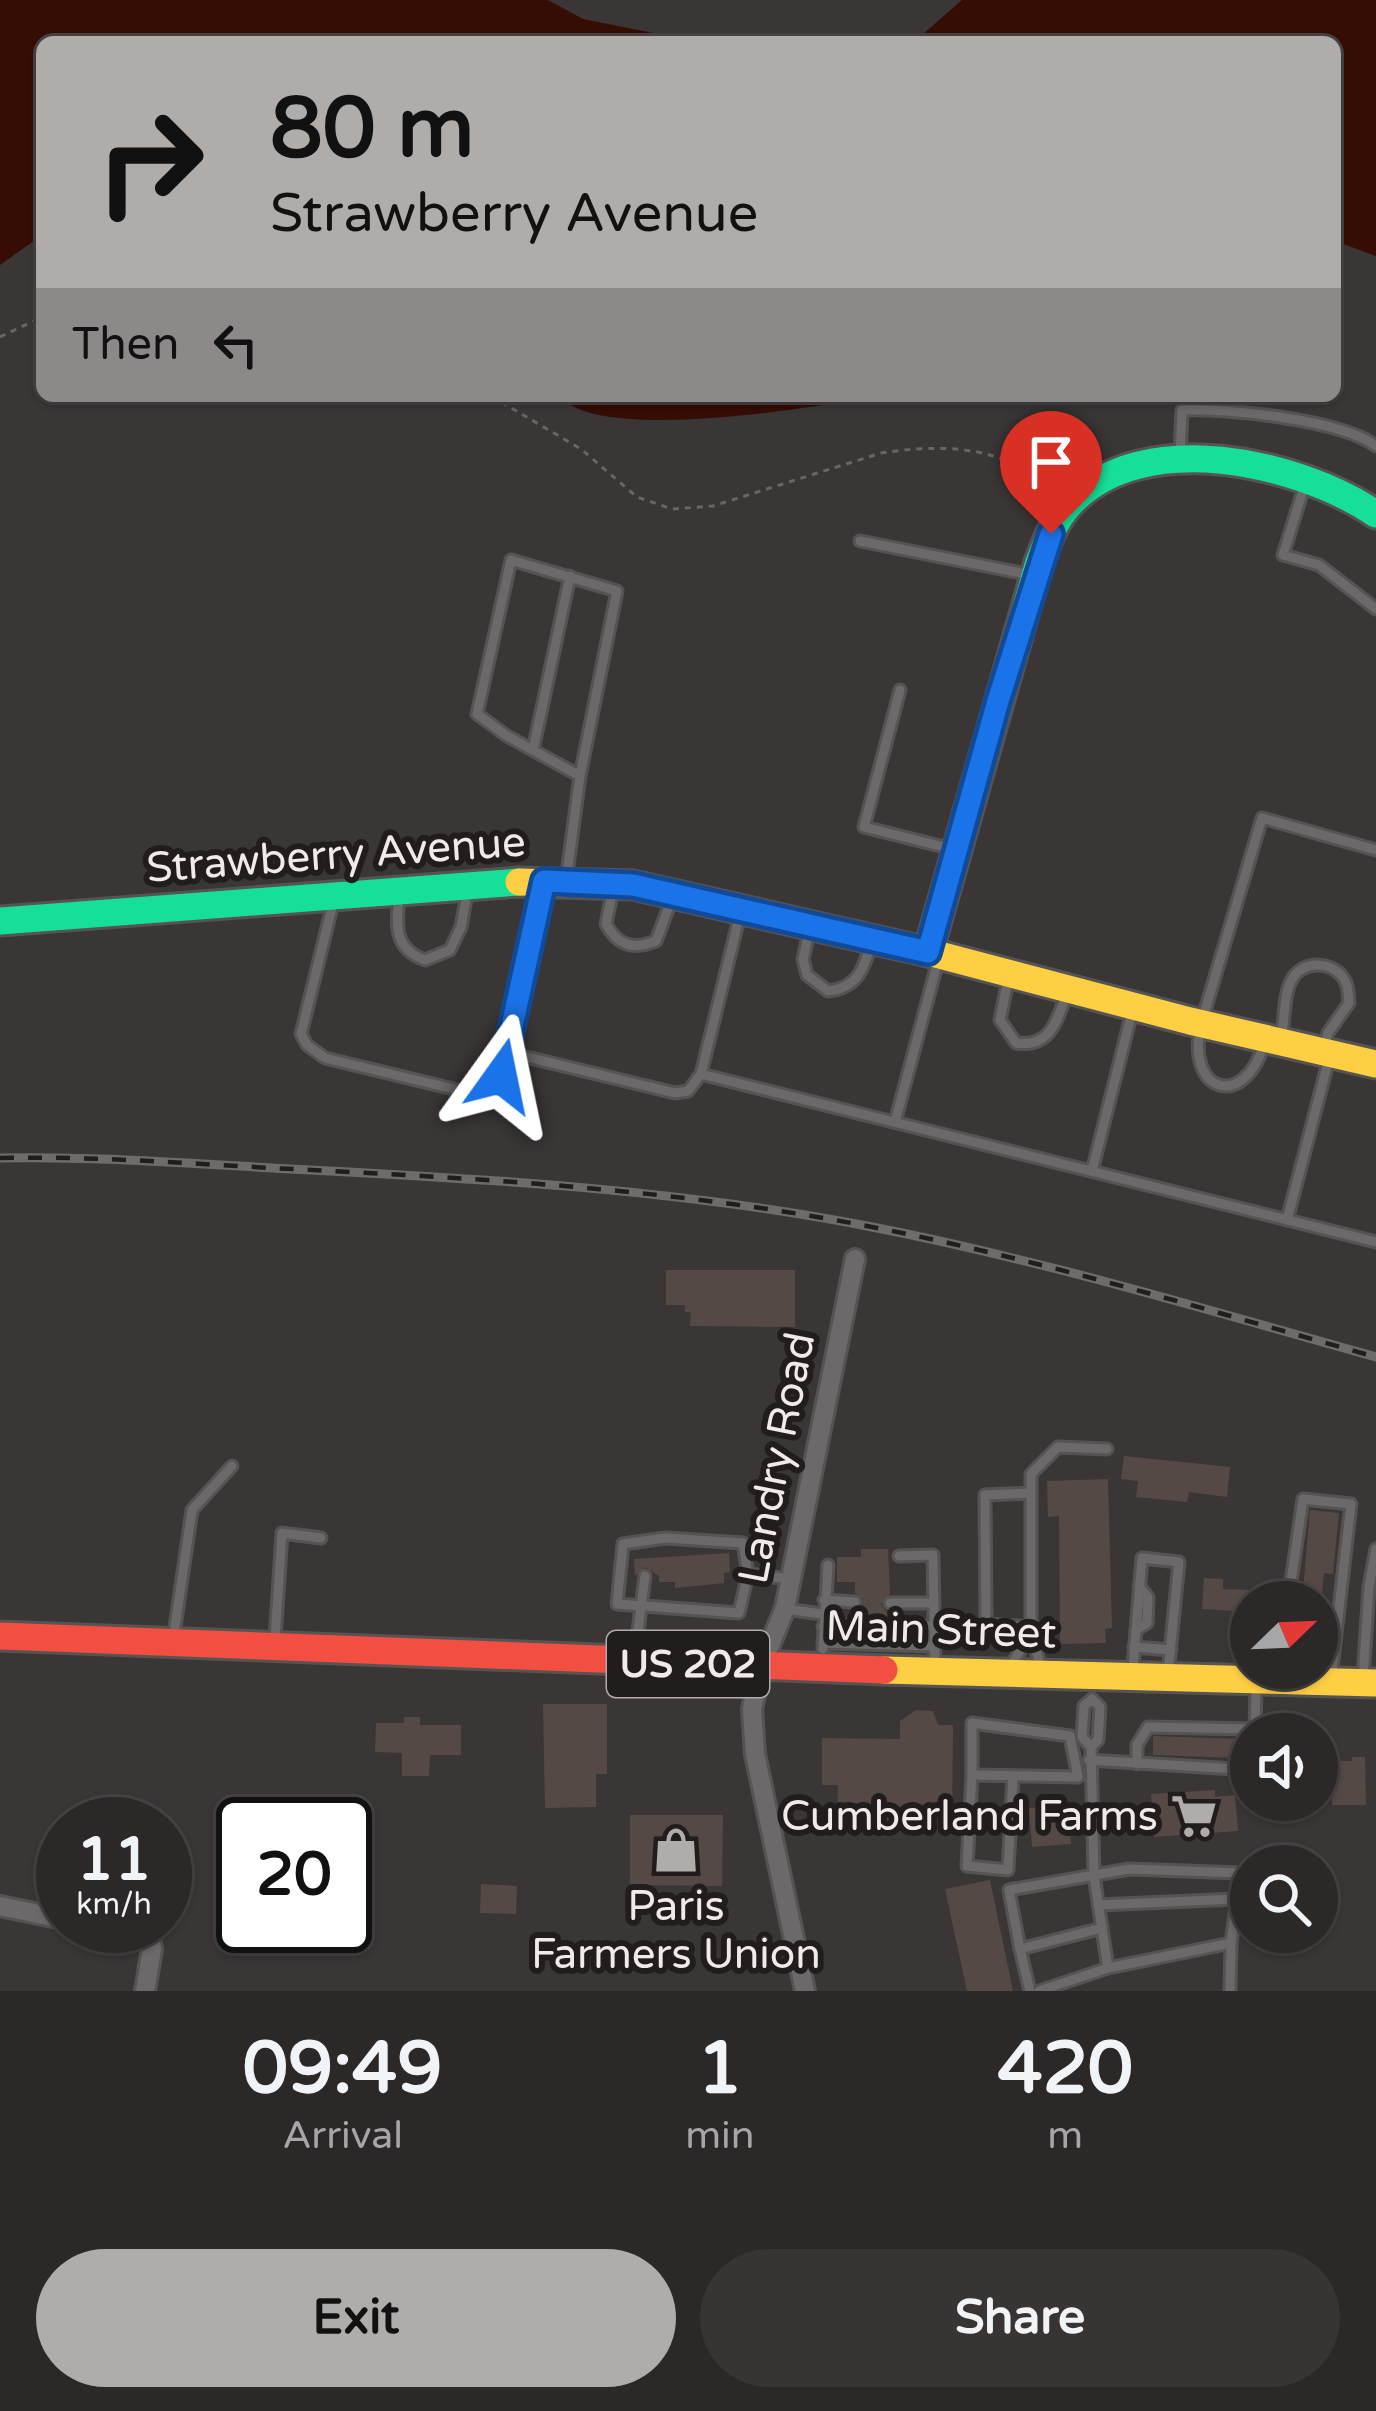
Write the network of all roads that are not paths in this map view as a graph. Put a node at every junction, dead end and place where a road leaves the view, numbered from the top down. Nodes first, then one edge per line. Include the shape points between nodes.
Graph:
1 (1376, 446) edge
2 (1179, 461) junction
3 (1306, 478) junction
4 (1376, 514) edge
5 (860, 541) dead end
6 (570, 576) junction
7 (1036, 576) junction
8 (1376, 609) edge
9 (900, 690) dead end
10 (532, 750) junction
11 (580, 776) junction
12 (957, 850) junction
13 (1376, 850) edge
14 (555, 881) junction
15 (614, 884) junction
16 (468, 886) junction
17 (400, 892) junction
18 (674, 893) junction
19 (335, 897) junction
20 (741, 909) junction
21 (0, 921) edge
22 (811, 926) junction
23 (872, 941) junction
24 (934, 954) junction
25 (1009, 975) junction
26 (1067, 991) junction
27 (1133, 1007) junction
28 (1202, 1024) junction
29 (1272, 1041) junction
30 (506, 1052) junction
31 (1327, 1053) junction
32 (1376, 1064) edge
33 (701, 1074) junction
34 (895, 1122) junction
35 (1092, 1172) junction
36 (1287, 1220) junction
37 (1376, 1242) edge
38 (855, 1259) dead end
39 (1107, 1449) dead end
40 (232, 1466) dead end
41 (1031, 1493) junction
42 (321, 1538) dead end
43 (647, 1541) junction
44 (1376, 1549) edge
45 (899, 1556) dead end
46 (646, 1559) dead end
47 (828, 1564) dead end
48 (748, 1574) junction
49 (645, 1576) dead end
50 (791, 1579) junction
51 (1291, 1581) edge
52 (824, 1600) junction
53 (855, 1602) dead end
54 (890, 1603) dead end
55 (932, 1603) junction
56 (641, 1606) junction
57 (785, 1608) junction
58 (822, 1614) junction
59 (1338, 1615) edge
60 (855, 1625) dead end
61 (890, 1626) dead end
62 (933, 1626) junction
63 (823, 1627) junction
64 (1031, 1630) junction
65 (0, 1636) edge
66 (172, 1646) junction
67 (1135, 1647) junction
68 (1371, 1647) edge
69 (274, 1650) junction
70 (1171, 1650) junction
71 (823, 1656) junction
72 (935, 1659) junction
73 (634, 1662) junction
74 (761, 1667) junction
75 (1007, 1674) junction
76 (1042, 1674) junction
77 (1132, 1679) junction
78 (1230, 1679) edge
79 (1168, 1680) junction
80 (1338, 1683) edge
81 (1369, 1683) edge
82 (1092, 1688) junction
83 (1230, 1734) edge
84 (1078, 1760) junction
85 (1092, 1761) junction
86 (1137, 1764) junction
87 (1230, 1764) edge
88 (972, 1775) junction
89 (1013, 1776) junction
90 (1008, 1870) junction
91 (1230, 1874) edge
92 (1094, 1876) junction
93 (1009, 1890) junction
94 (1230, 1899) edge
95 (1098, 1905) junction
96 (0, 1906) edge
97 (36, 1913) edge
98 (1102, 1928) junction
99 (1230, 1943) edge
100 (1020, 1949) junction
101 (149, 1953) edge
102 (1232, 1953) edge
103 (1108, 1968) junction
104 (145, 1991) edge
105 (805, 1991) edge
106 (1035, 1991) edge
107 (1230, 1991) edge

1 - 2 lane via 1291,420 1182,410
2 - 3 main road via 1235,462
2 - 7 main road via 1112,472 1087,487 1060,516
3 - 4 main road
3 - 8 lane via 1283,555 1319,565
5 - 7 lane
6 - 10 lane
6 - 10 lane via 511,560 477,714
6 - 11 lane via 616,591
7 - 12 main road
9 - 12 lane via 864,826
10 - 11 lane
11 - 14 lane
12 - 24 main road
13 - 28 lane via 1262,818
14 - 15 main road, Strawberry Avenue
14 - 16 main road, Strawberry Avenue
14 - 30 lane
15 - 18 main road, Strawberry Avenue
15 - 18 lane via 607,924 631,947 656,941
16 - 17 main road, Strawberry Avenue
16 - 17 lane via 450,950 425,960 401,944
17 - 19 main road, Strawberry Avenue
18 - 20 main road, Strawberry Avenue
19 - 21 main road, Strawberry Avenue
19 - 30 lane via 302,1034 307,1045 325,1058 474,1094 493,1087
20 - 22 main road, Strawberry Avenue
20 - 33 lane
22 - 23 main road, Strawberry Avenue
22 - 23 lane via 807,975 829,991 862,972
23 - 24 main road, Strawberry Avenue
24 - 25 main road, Strawberry Avenue
24 - 34 lane
25 - 26 main road, Strawberry Avenue
25 - 26 lane via 1000,1020 1016,1042 1049,1034
26 - 27 main road, Strawberry Avenue
27 - 28 main road, Strawberry Avenue
27 - 35 lane
28 - 29 main road, Strawberry Avenue
28 - 29 lane via 1198,1066 1228,1086 1251,1074
29 - 31 main road, Strawberry Avenue
29 - 31 lane via 1290,982 1322,965 1346,982 1349,1003 1328,1033
30 - 33 lane via 676,1093
31 - 32 main road, Strawberry Avenue
31 - 36 lane
33 - 34 lane
34 - 35 lane
35 - 36 lane
36 - 37 lane
38 - 50 street, Landry Road
39 - 41 lane via 1058,1447 1031,1474
40 - 66 lane via 192,1510
41 - 64 lane
41 - 64 lane via 985,1495 986,1624
42 - 69 lane via 282,1533
43 - 46 lane
43 - 48 lane via 743,1544
43 - 56 lane via 623,1544 617,1604
44 - 68 lane
45 - 55 lane via 933,1556
47 - 52 lane
48 - 50 lane
48 - 56 lane via 739,1613
49 - 56 lane
50 - 57 street, Landry Road
51 - 59 lane via 1304,1499 1351,1504
52 - 53 lane
52 - 58 lane
54 - 55 lane
55 - 62 lane
56 - 73 lane
57 - 58 lane
57 - 74 street, Landry Road
58 - 63 lane
60 - 63 lane
61 - 62 lane
62 - 72 lane
63 - 71 lane
64 - 75 lane
64 - 76 lane
65 - 66 main road, Main Street / US 202
66 - 69 main road, Main Street / US 202
67 - 70 lane
67 - 70 lane via 1142,1558 1179,1562
67 - 77 lane
68 - 81 lane
69 - 73 main road, Main Street / US 202
70 - 79 lane
71 - 72 main road, Main Street / US 202
71 - 74 main road, Main Street / US 202
72 - 75 main road, Main Street / US 202
73 - 74 main road, Main Street / US 202
74 - 105 street, Landry Road via 752,1728
75 - 76 main road, Main Street / US 202
76 - 82 main road, Main Street / US 202
77 - 79 main road, Main Street / US 202
77 - 82 main road, Main Street / US 202
78 - 79 main road, Main Street / US 202
80 - 81 main road, Main Street / US 202
82 - 85 lane via 1100,1707
83 - 86 lane via 1148,1727
84 - 85 lane
84 - 88 lane via 1070,1736 972,1723
84 - 89 lane via 1078,1777
85 - 86 lane
85 - 92 lane
86 - 87 lane
88 - 89 lane
88 - 90 lane via 967,1866
89 - 90 lane
90 - 93 lane
91 - 92 lane via 1129,1869
92 - 93 lane
92 - 95 lane
93 - 100 lane
94 - 95 lane
95 - 98 lane
96 - 97 street
98 - 100 lane
98 - 103 lane
99 - 103 lane
100 - 106 lane
101 - 104 street
102 - 107 lane
103 - 106 lane

